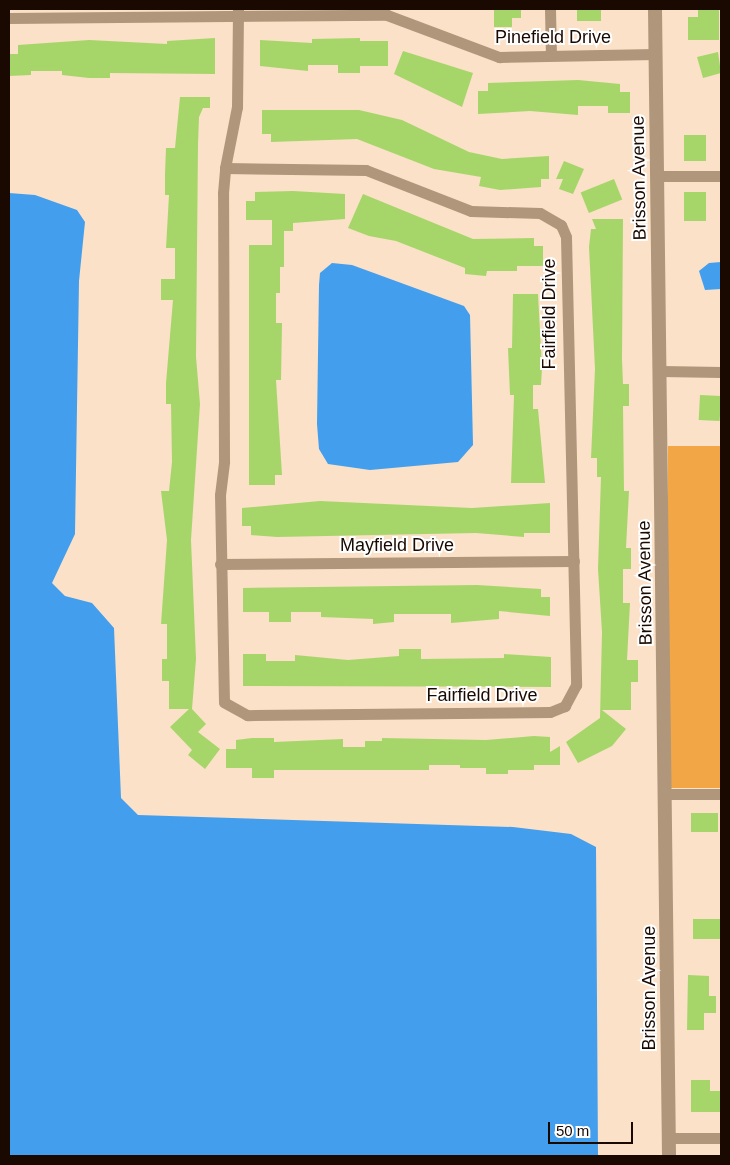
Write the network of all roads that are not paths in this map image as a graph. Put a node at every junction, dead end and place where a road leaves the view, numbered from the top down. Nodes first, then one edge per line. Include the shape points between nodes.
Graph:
1 (550, 9) edge
2 (656, 9) edge
3 (238, 12) edge
4 (387, 12) edge
5 (9, 18) edge
6 (655, 54) junction
7 (551, 55) junction
8 (225, 168) junction
9 (658, 176) junction
10 (721, 176) edge
11 (661, 371) junction
12 (721, 372) edge
13 (574, 562) junction
14 (220, 564) junction
15 (666, 794) junction
16 (721, 794) edge
17 (669, 1138) junction
18 (721, 1138) edge
19 (669, 1156) edge

1 - 7 street
2 - 6 street, Brisson Avenue
3 - 4 street, Pinefield Drive
3 - 5 street, Pinefield Drive
3 - 8 street, Fairfield Drive via 238,107
4 - 7 street, Pinefield Drive via 487,55 514,58
6 - 7 street, Pinefield Drive
6 - 9 street, Brisson Avenue
8 - 13 street, Fairfield Drive via 366,170 471,212 540,213 561,226 566,237 568,461
8 - 14 street, Fairfield Drive
9 - 10 street
9 - 11 street, Brisson Avenue
11 - 12 street
11 - 15 street, Brisson Avenue
13 - 14 street, Mayfield Drive
13 - 14 street, Fairfield Drive via 576,684 565,706 550,712 247,715 224,702
15 - 16 street
15 - 17 street, Brisson Avenue
17 - 18 street
17 - 19 street, Brisson Avenue

